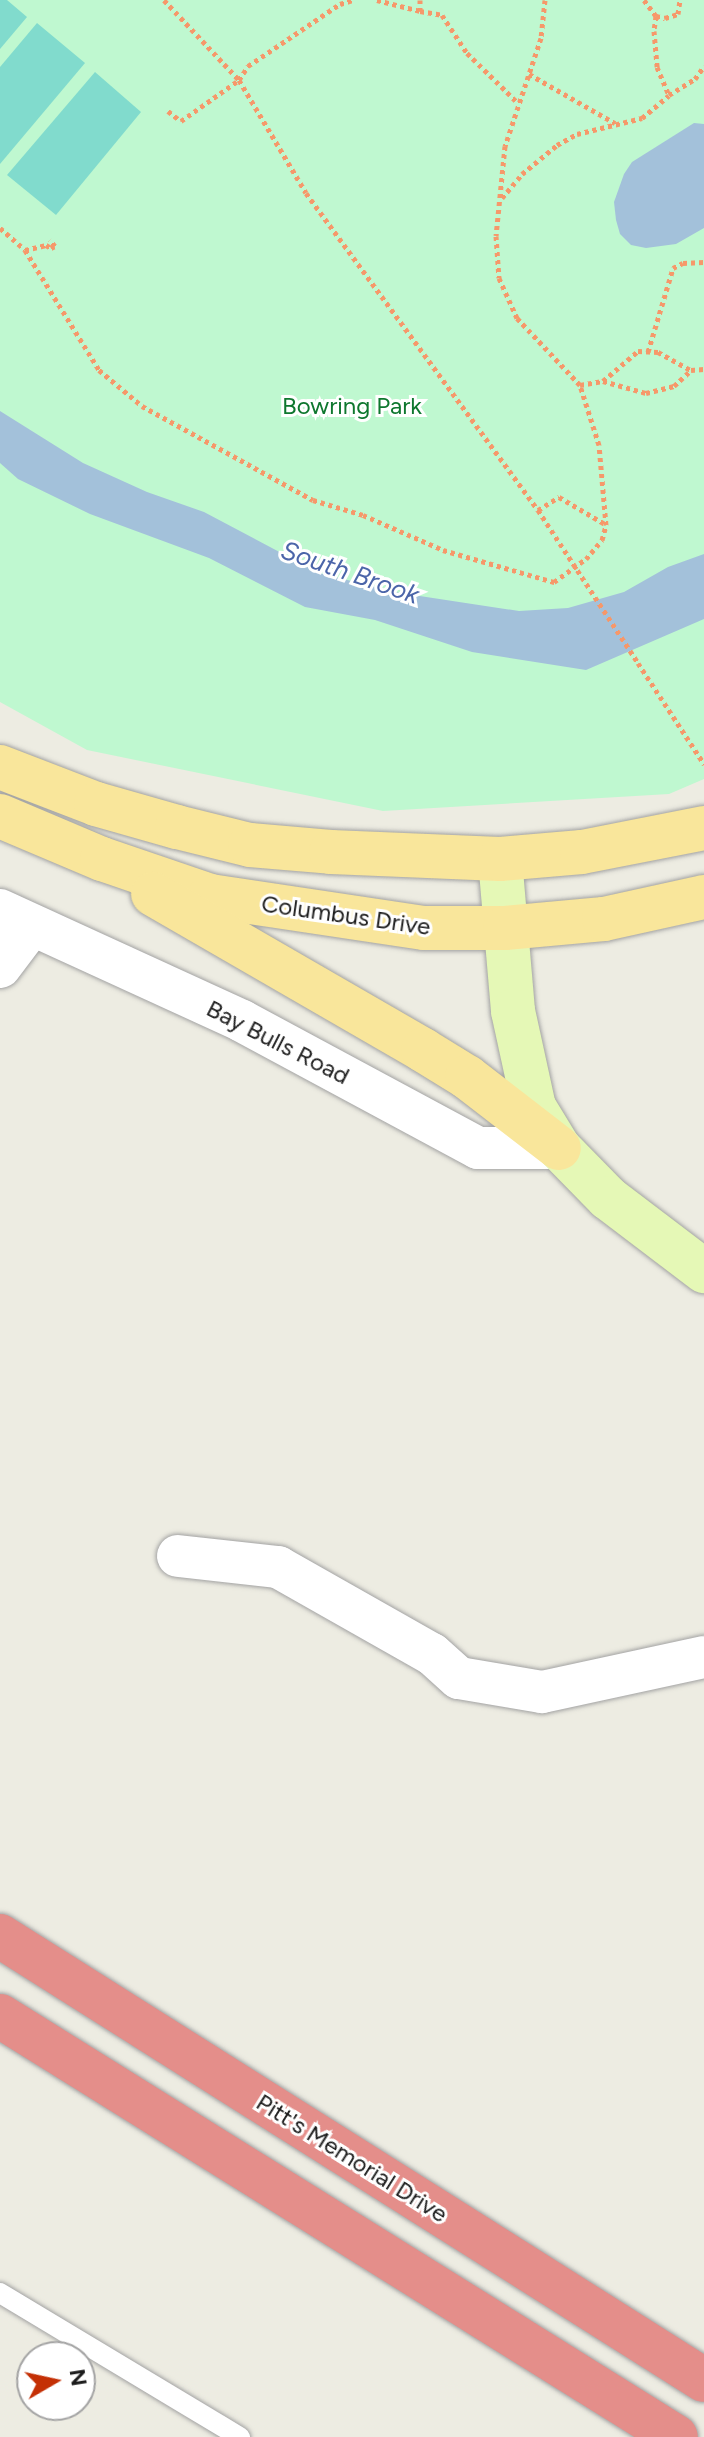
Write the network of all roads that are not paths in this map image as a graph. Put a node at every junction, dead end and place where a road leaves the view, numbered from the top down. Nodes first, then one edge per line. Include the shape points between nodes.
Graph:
1 (0, 767) edge
2 (0, 816) edge
3 (690, 831) edge
4 (102, 859) junction
5 (500, 859) junction
6 (704, 897) edge
7 (16, 918) edge
8 (505, 928) junction
9 (0, 967) edge
10 (559, 1148) junction
11 (704, 1271) edge
12 (178, 1556) dead end
13 (704, 1657) edge
14 (0, 1922) edge
15 (0, 1936) edge
16 (71, 1982) junction
17 (0, 2016) edge
18 (0, 2293) edge
19 (704, 2380) edge
20 (240, 2437) edge
21 (676, 2437) edge

1 - 5 main road via 96,804 250,845
2 - 4 main road, Columbus Drive
3 - 5 main road via 582,852
4 - 8 main road, Columbus Drive via 210,896 319,915 424,928
4 - 10 main road via 176,910 467,1077
5 - 8 street
6 - 8 main road, Columbus Drive via 604,919
7 - 9 street
7 - 10 street, Bay Bulls Road via 242,1021 478,1148
8 - 10 street via 523,1067 534,1107
10 - 11 street via 608,1198
12 - 13 street via 278,1567 432,1654 459,1678 542,1692
14 - 16 highway
15 - 16 highway, Pitt's Memorial Drive
16 - 19 highway, Pitt's Memorial Drive
17 - 21 highway
18 - 20 lane

